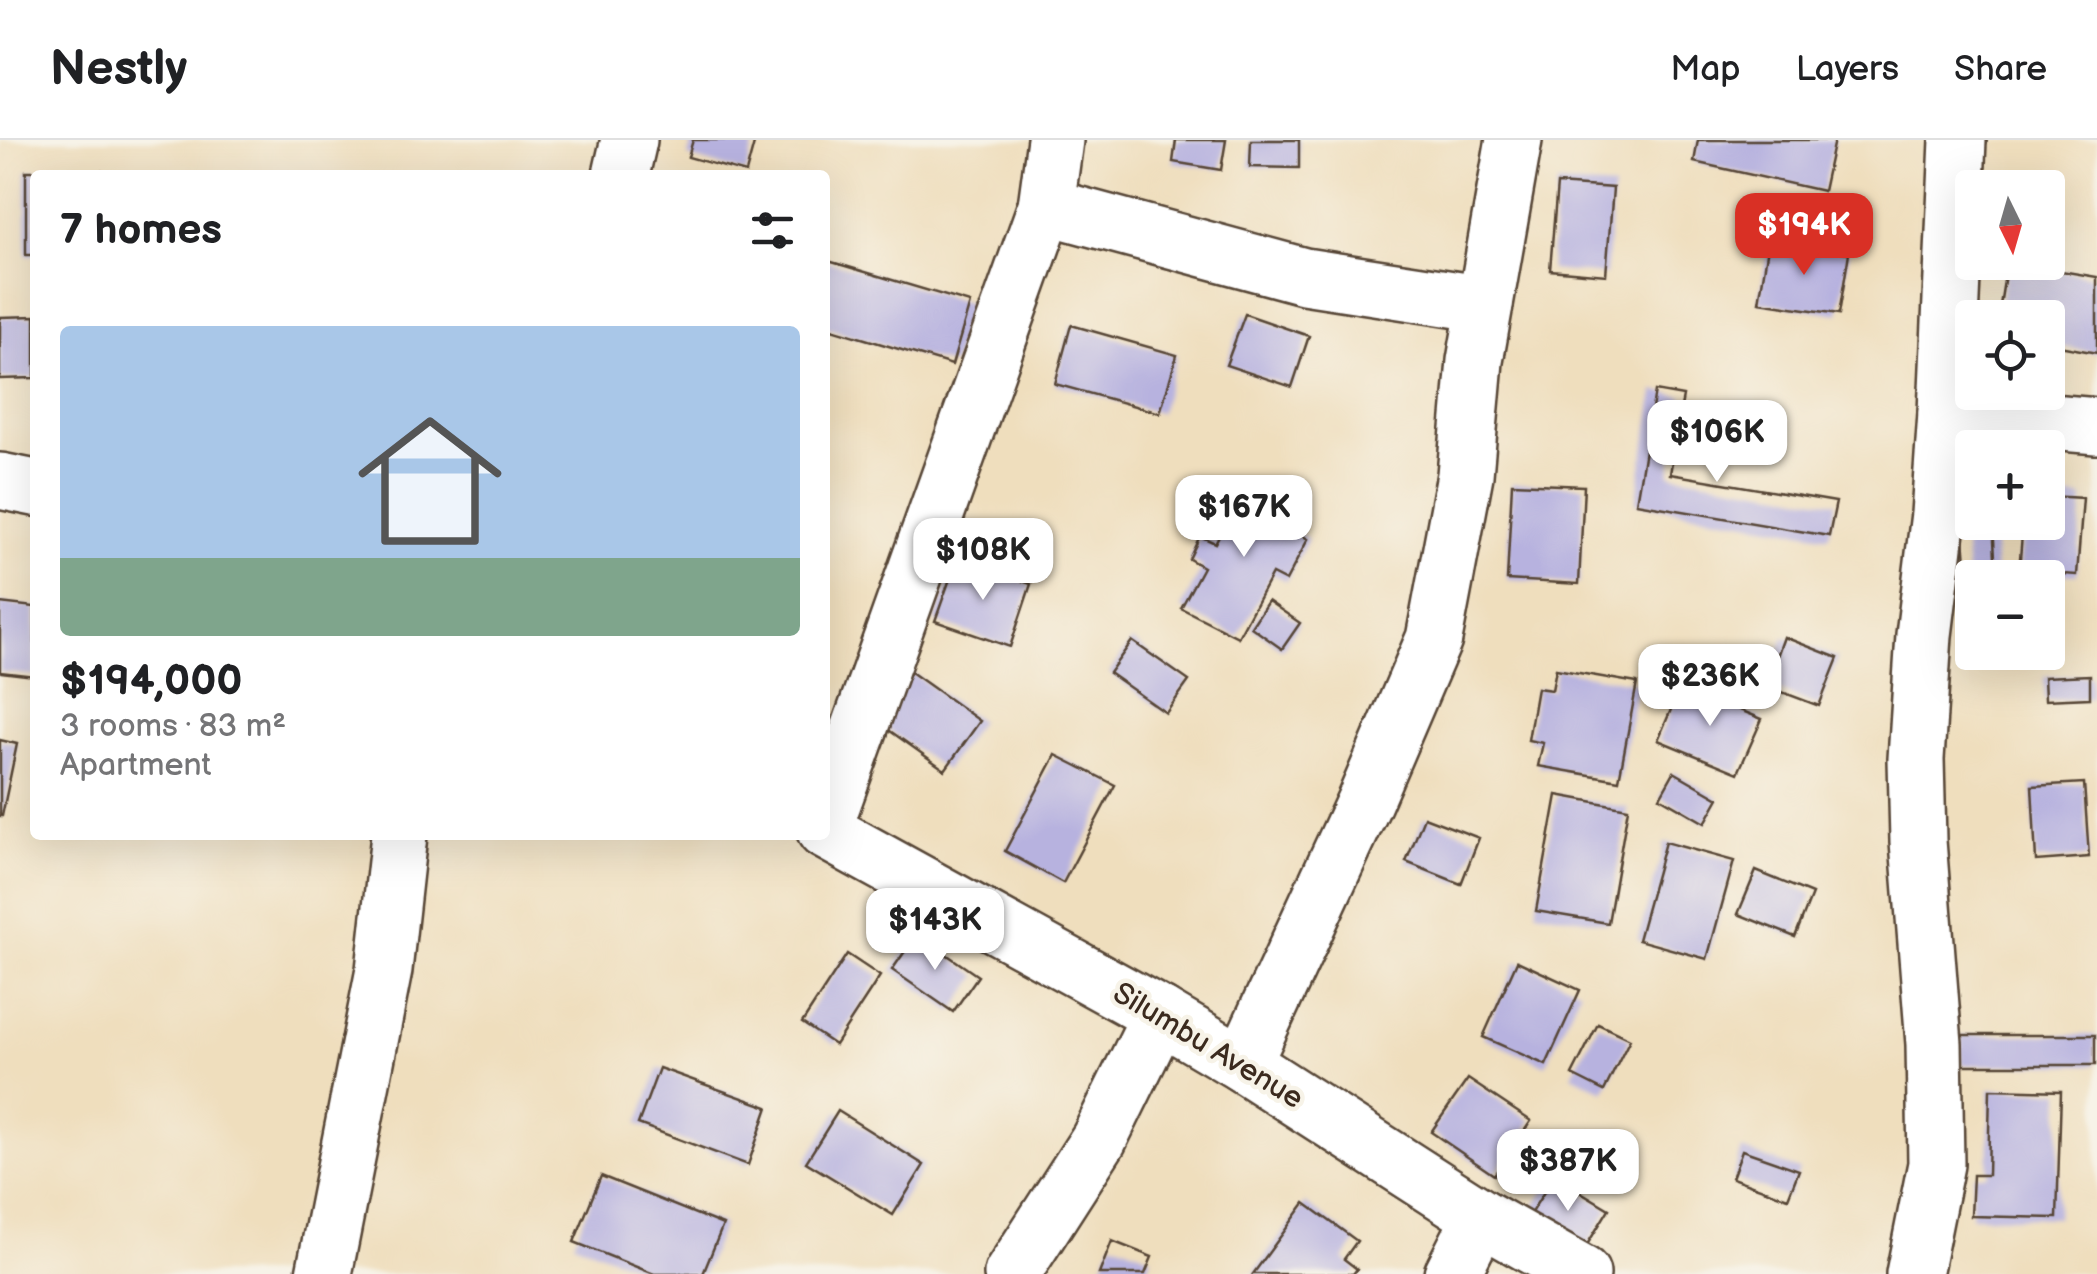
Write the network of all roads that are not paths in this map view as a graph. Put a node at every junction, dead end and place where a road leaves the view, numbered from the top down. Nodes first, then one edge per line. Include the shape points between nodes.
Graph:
1 (630, 140) edge
2 (1056, 140) edge
3 (1514, 140) edge
4 (1958, 140) edge
5 (622, 170) edge
6 (1046, 206) junction
7 (1486, 304) junction
8 (1946, 413) junction
9 (2097, 426) edge
10 (0, 481) edge
11 (30, 487) edge
12 (830, 814) edge
13 (830, 831) edge
14 (399, 840) edge
15 (1160, 1015) junction
16 (1243, 1064) junction
17 (1481, 1217) junction
18 (324, 1274) edge
19 (1012, 1274) edge
20 (1452, 1274) edge
21 (1582, 1274) edge
22 (1914, 1274) edge

1 - 5 street
2 - 6 street
3 - 7 street
4 - 8 street
6 - 7 street via 1304,276
6 - 12 street
7 - 16 street via 1465,475 1434,639
8 - 9 street
8 - 22 street via 1916,759 1936,1164
10 - 11 street
13 - 15 street, Silumbu Avenue
14 - 18 street via 384,970
15 - 16 street, Silumbu Avenue
15 - 19 street via 1099,1139
16 - 17 street, Silumbu Avenue
17 - 20 street
17 - 21 street, Silumbu Avenue

